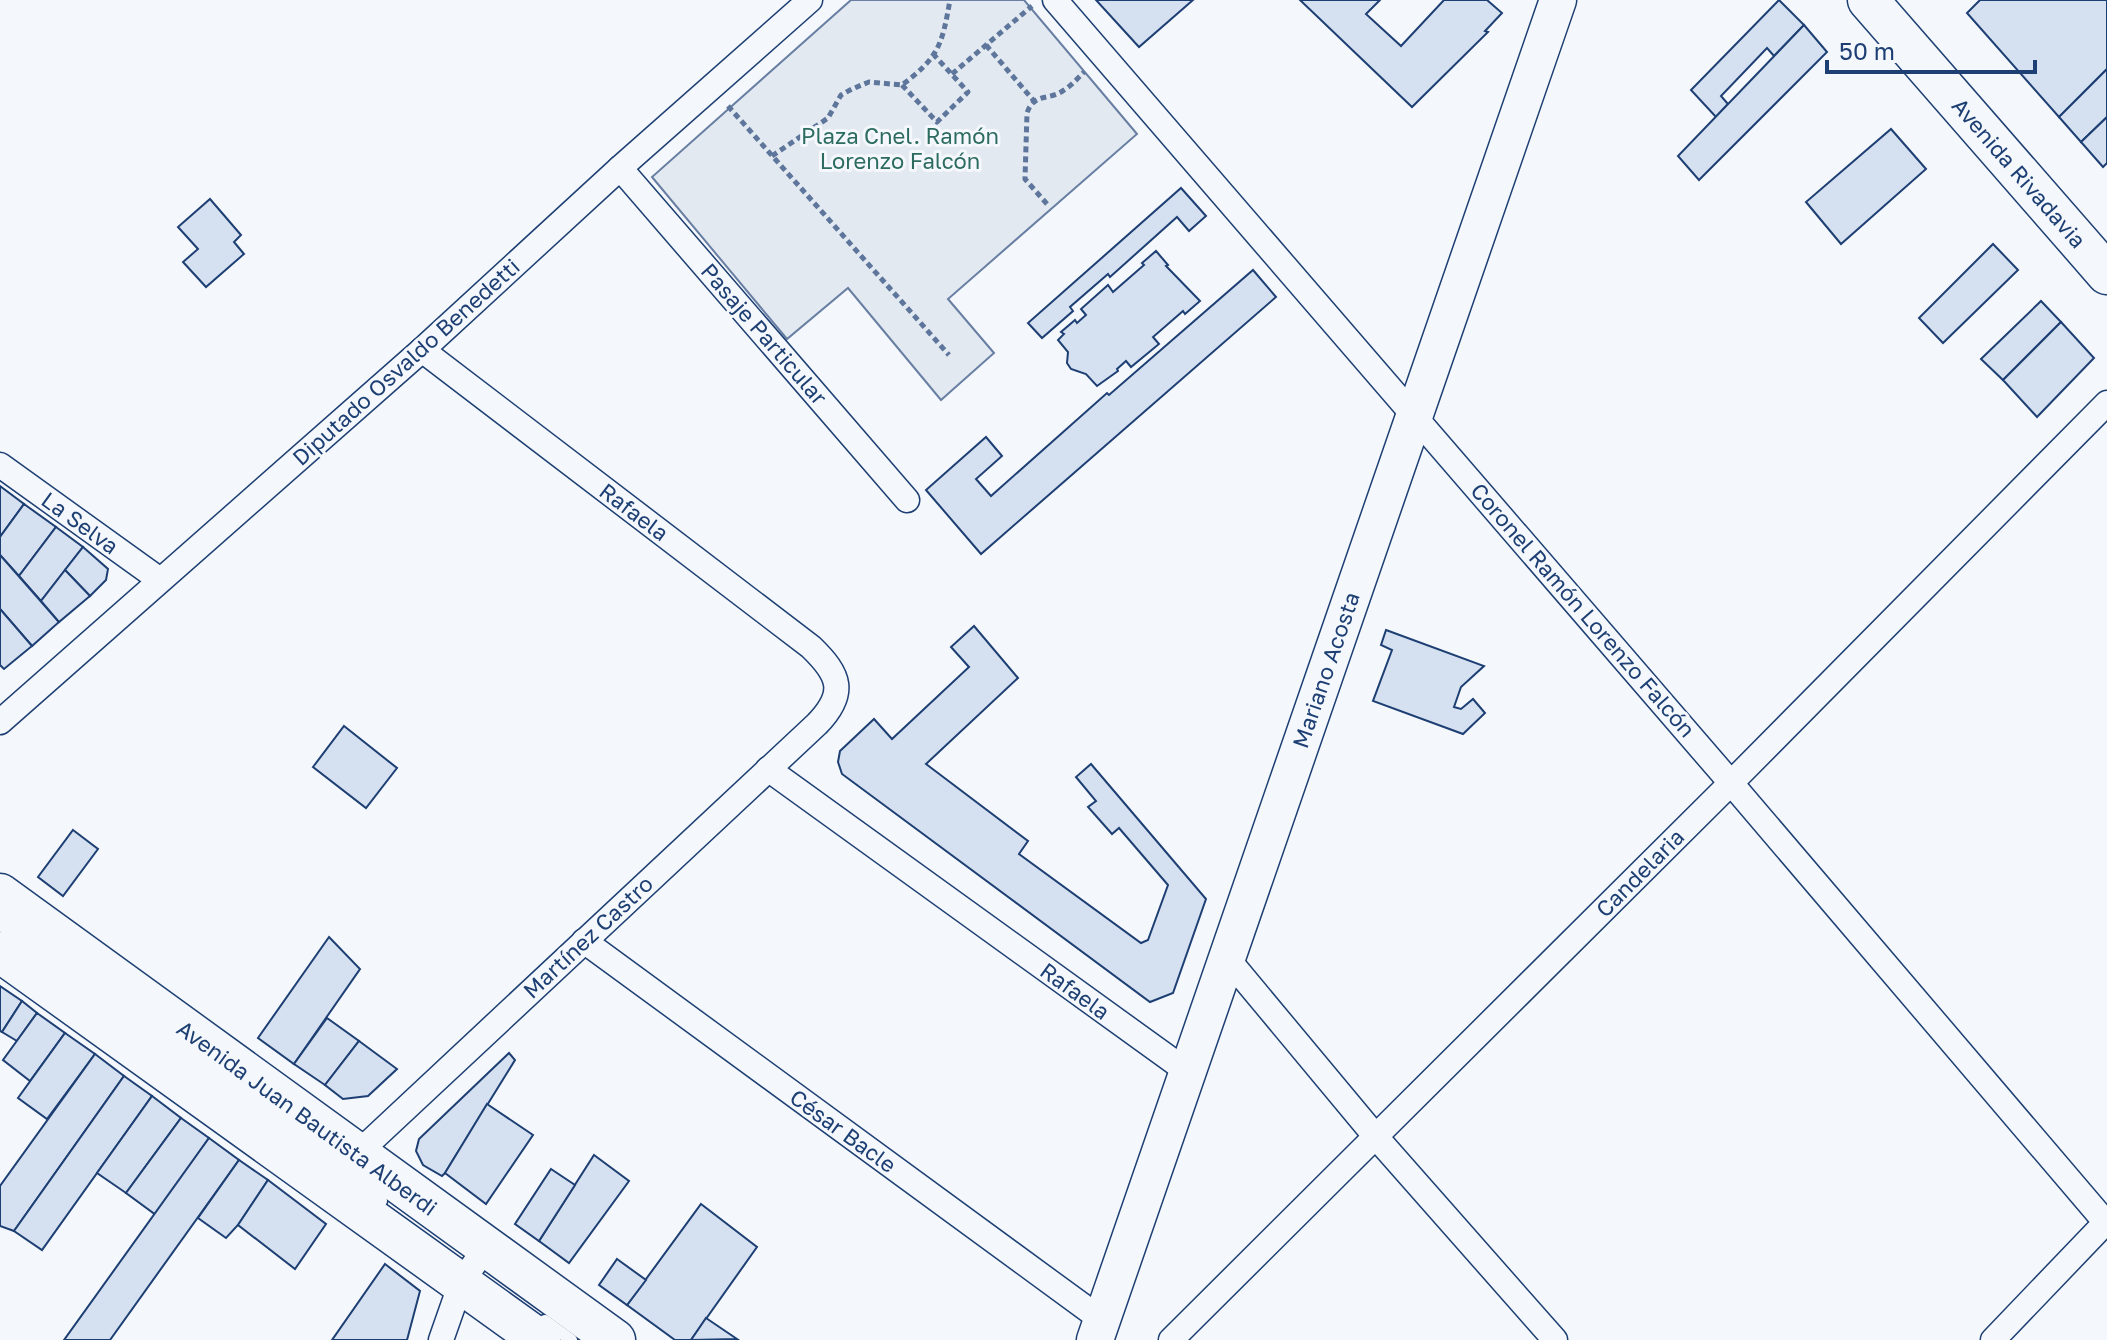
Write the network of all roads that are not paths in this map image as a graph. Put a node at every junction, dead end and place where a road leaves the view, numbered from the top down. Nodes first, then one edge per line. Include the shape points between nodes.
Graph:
1 (810, 0) edge
2 (1558, 0) edge
3 (1868, 0) edge
4 (1046, 1) edge
5 (620, 168) junction
6 (2107, 274) edge
7 (422, 350) junction
8 (2107, 403) edge
9 (1414, 414) junction
10 (0, 465) edge
11 (907, 500) dead end
12 (160, 580) junction
13 (837, 683) joint
14 (0, 722) edge
15 (768, 769) junction
16 (1731, 783) junction
17 (0, 894) edge
18 (0, 924) edge
19 (584, 941) junction
20 (0, 952) edge
21 (1227, 958) junction
22 (1188, 1072) junction
23 (1376, 1137) junction
24 (344, 1172) junction
25 (394, 1211) dead end
26 (2107, 1223) edge
27 (472, 1266) junction
28 (537, 1326) edge
29 (1099, 1330) edge
30 (441, 1340) edge
31 (571, 1340) edge
32 (615, 1340) edge
33 (1171, 1340) edge
34 (1555, 1340) edge
35 (1993, 1340) edge

1 - 5 street, Diputado Osvaldo Benedetti
2 - 9 street, Mariano Acosta
3 - 6 main road, Avenida Rivadavia
4 - 9 street, Coronel Ramón Lorenzo Falcón via 1103,55
5 - 7 street, Diputado Osvaldo Benedetti
5 - 11 street, Pasaje Particular
7 - 12 street, Diputado Osvaldo Benedetti
7 - 13 street, Rafaela via 811,647
8 - 16 street, Candelaria
9 - 16 street, Coronel Ramón Lorenzo Falcón
9 - 21 street, Mariano Acosta
10 - 12 street, La Selva
12 - 14 street, Diputado Osvaldo Benedetti
13 - 15 street, Martínez Castro via 827,714
15 - 19 street, Martínez Castro
15 - 22 street, Rafaela
16 - 23 street, Candelaria
16 - 26 street, Coronel Ramón Lorenzo Falcón
17 - 24 main road, Avenida Juan Bautista Alberdi
18 - 24 lane
19 - 24 street, Martínez Castro
19 - 29 street, César Bacle
20 - 24 main road, Avenida Juan Bautista Alberdi
21 - 22 street, Mariano Acosta
21 - 23 street
22 - 29 street, Mariano Acosta
23 - 33 street, Candelaria
23 - 34 street
24 - 25 lane
24 - 27 main road, Avenida Juan Bautista Alberdi
26 - 35 street
27 - 28 main road, Avenida Juan Bautista Alberdi
27 - 30 street
27 - 32 main road, Avenida Juan Bautista Alberdi
28 - 31 lane

